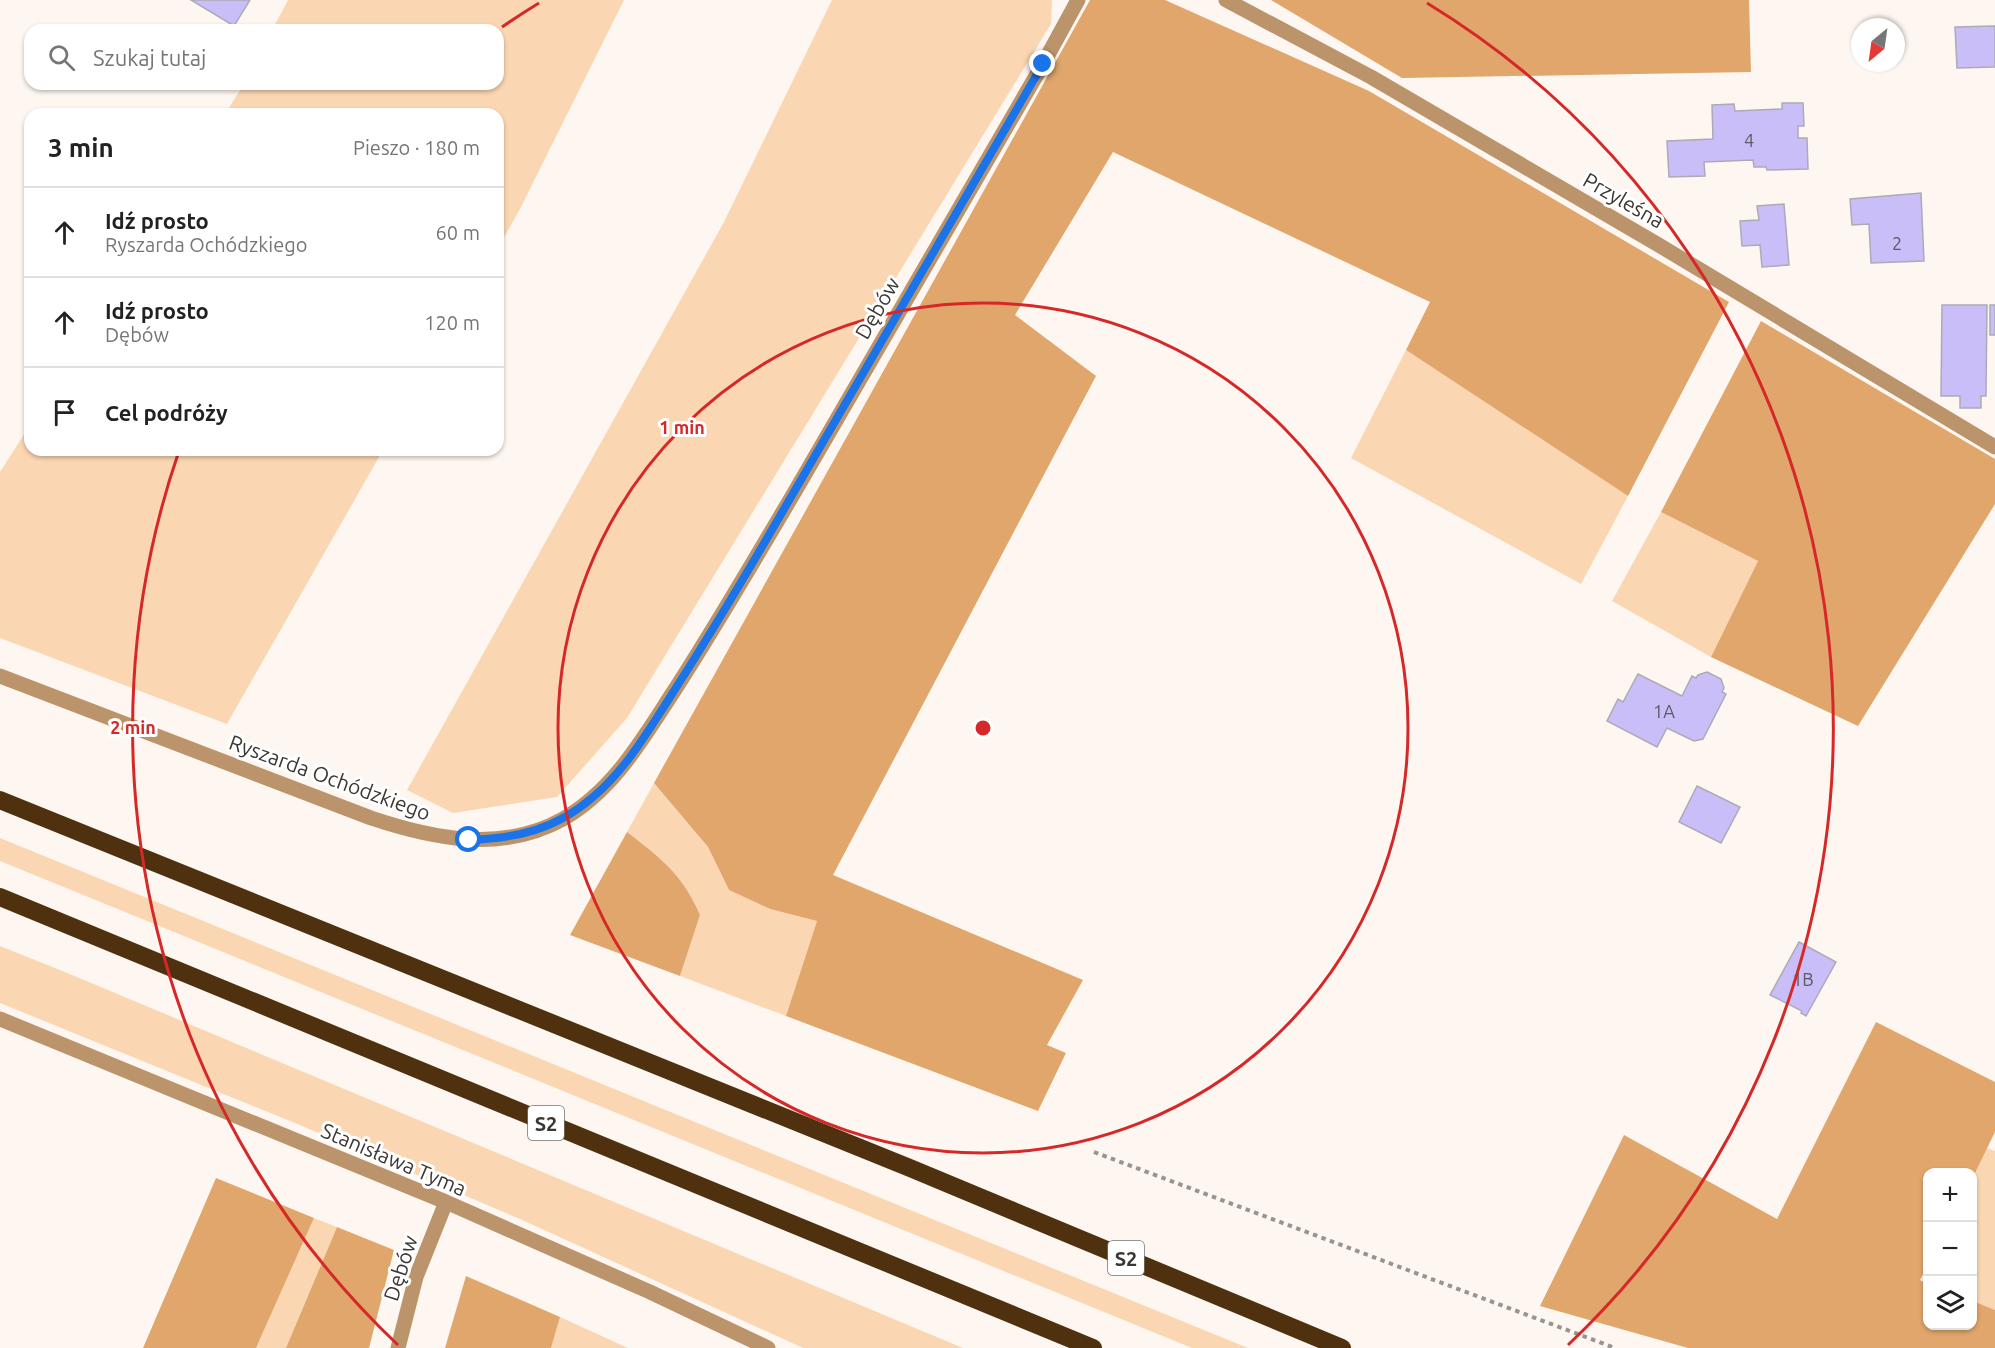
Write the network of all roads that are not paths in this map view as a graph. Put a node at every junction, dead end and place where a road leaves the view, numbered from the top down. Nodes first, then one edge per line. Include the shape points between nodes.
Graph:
1 (1078, 0) edge
2 (1226, 0) edge
3 (1995, 447) edge
4 (711, 635) joint
5 (0, 676) edge
6 (0, 800) edge
7 (0, 897) edge
8 (0, 1019) edge
9 (446, 1202) junction
10 (398, 1348) edge
11 (768, 1348) edge
12 (1093, 1348) edge
13 (1342, 1348) edge

1 - 4 street, Dębów
2 - 3 street, Przyleśna via 1381,82
4 - 5 street, Ryszarda Ochódzkiego via 641,741 593,797 564,819 535,831 492,839 432,836 371,818
6 - 13 highway, S2 via 910,1168
7 - 12 highway, S2
8 - 9 street, Stanisława Tyma
9 - 10 street, Dębów via 417,1277
9 - 11 street, Stanisława Tyma

